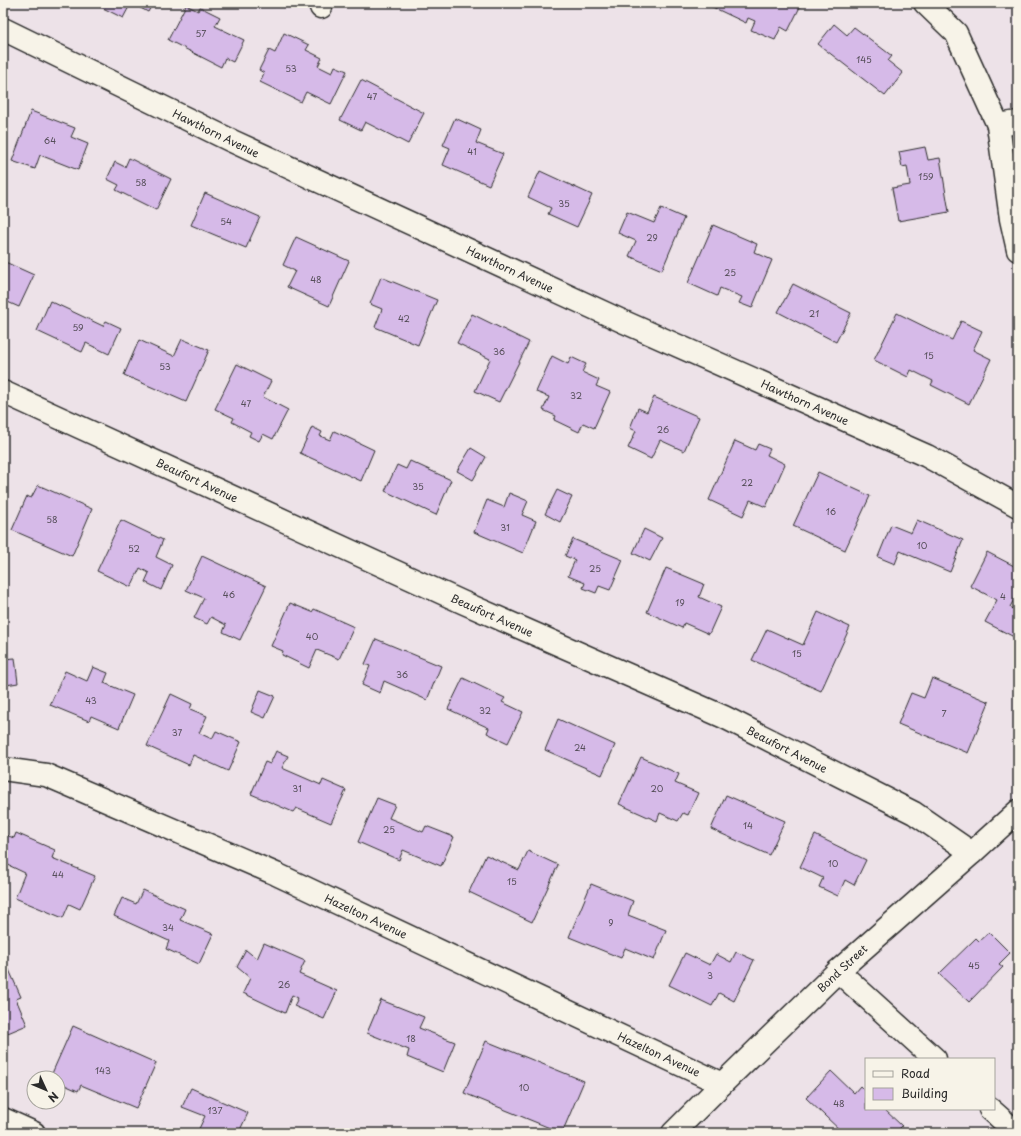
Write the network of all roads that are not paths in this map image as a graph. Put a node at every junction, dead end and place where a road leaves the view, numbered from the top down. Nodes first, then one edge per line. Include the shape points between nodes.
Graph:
1 (925, 3) edge
2 (3, 29) edge
3 (1008, 124) edge
4 (1018, 250) edge
5 (3, 392) edge
6 (1018, 506) edge
7 (3, 769) edge
8 (1018, 811) edge
9 (972, 854) junction
10 (838, 970) junction
11 (934, 1058) edge
12 (722, 1084) junction
13 (991, 1110) edge
14 (3, 1119) edge
15 (34, 1133) edge
16 (673, 1133) edge
17 (1017, 1133) edge

1 - 3 street via 956,33
2 - 6 street, Hawthorn Avenue via 239,145 622,321 927,456
3 - 4 street via 1011,219
5 - 9 street, Beaufort Avenue via 462,602 724,717 914,813
7 - 12 street, Hazelton Avenue via 46,775 276,874
8 - 9 street, Bond Street
9 - 10 street, Bond Street
10 - 11 street
10 - 12 street, Bond Street
12 - 16 street, Bond Street
13 - 17 street
14 - 15 street

